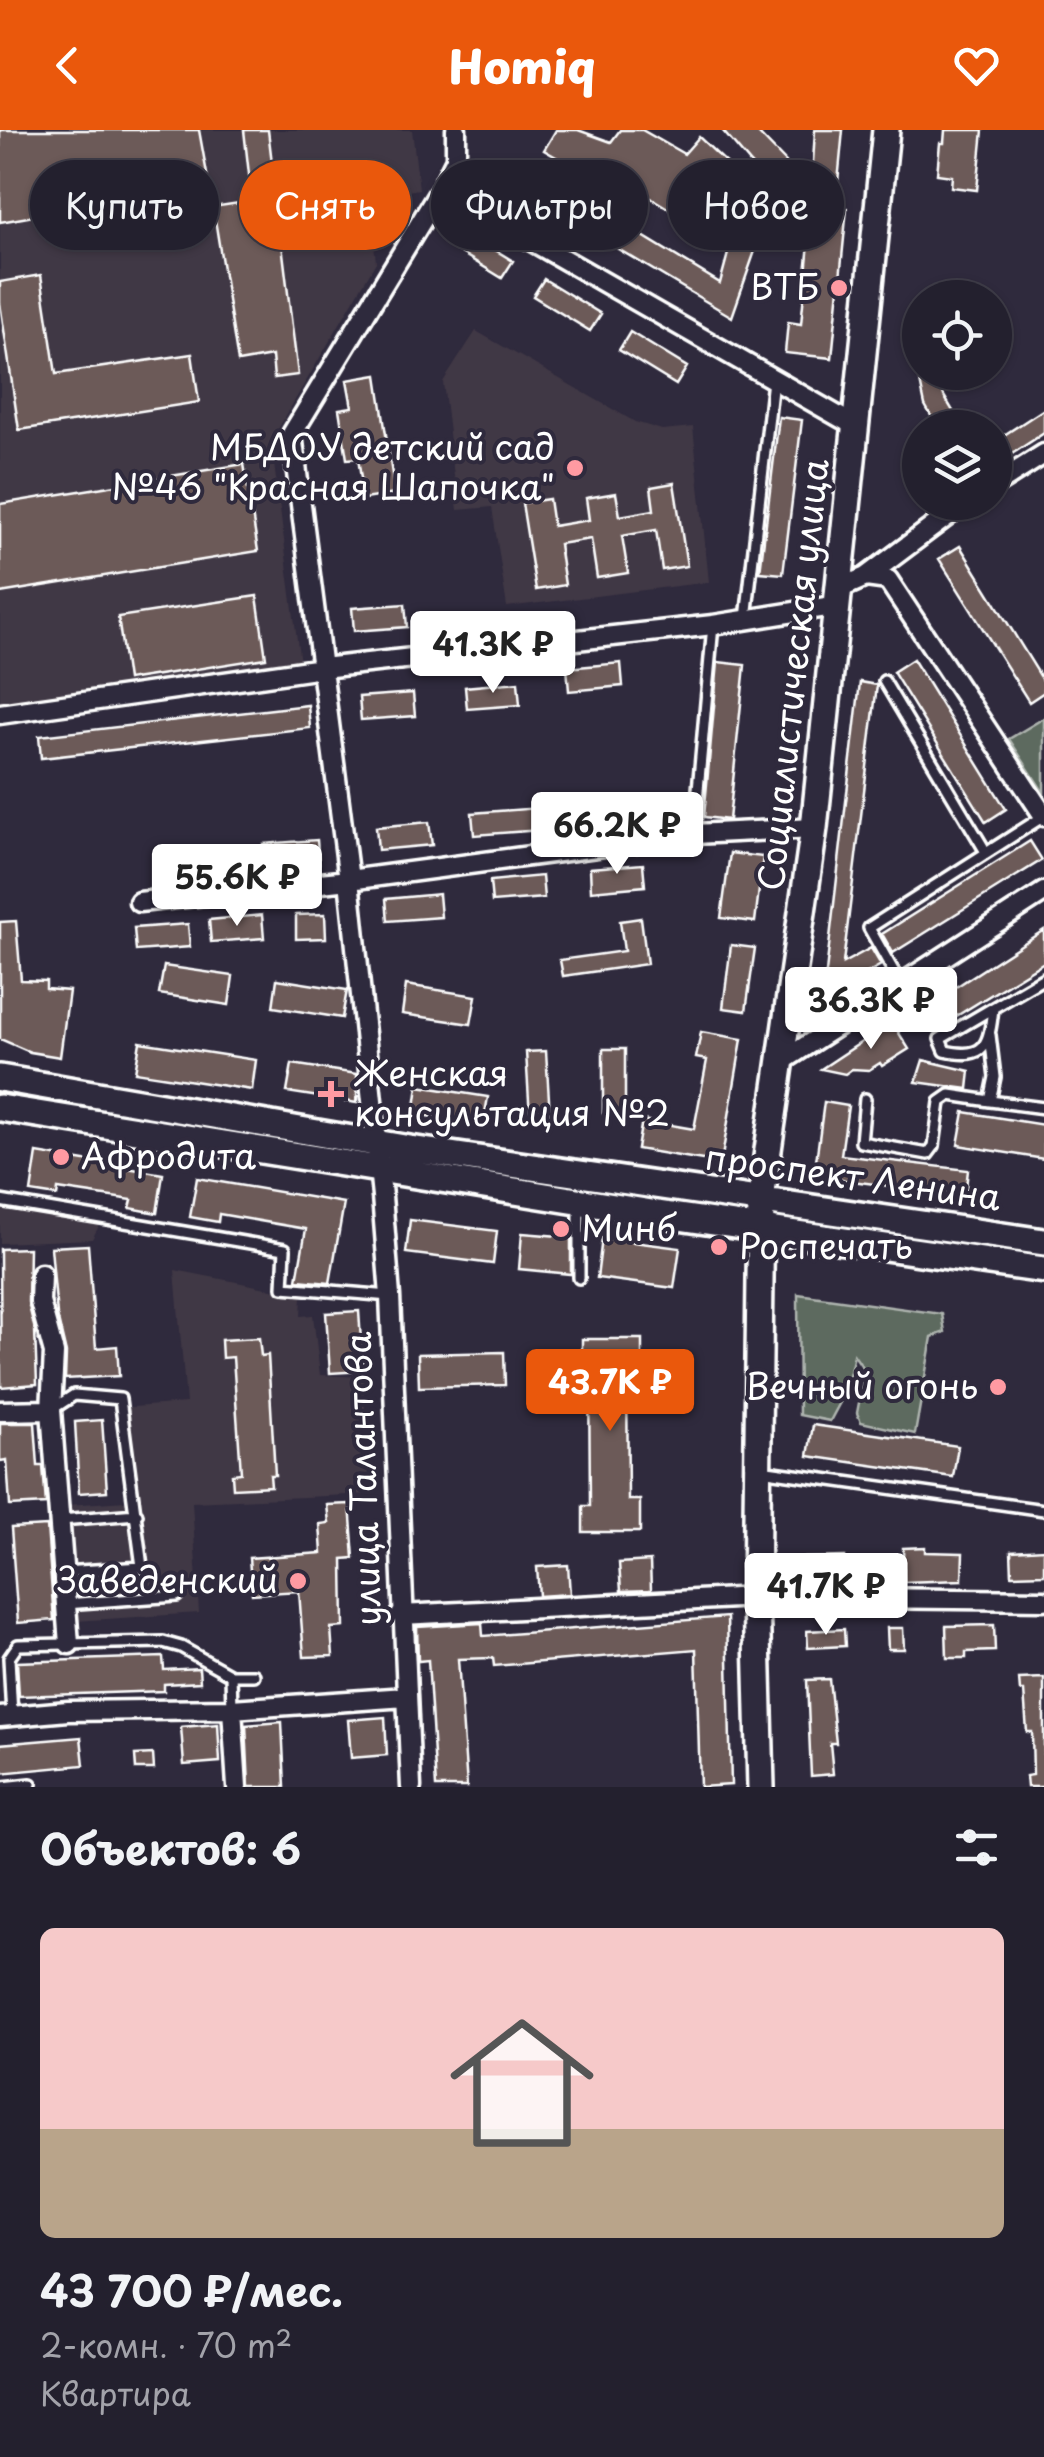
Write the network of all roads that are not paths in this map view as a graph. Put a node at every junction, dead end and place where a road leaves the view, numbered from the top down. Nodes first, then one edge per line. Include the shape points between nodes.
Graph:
1 (456, 130) edge
2 (886, 130) edge
3 (455, 160) edge
4 (431, 203) edge
5 (547, 250) edge
6 (772, 380) junction
7 (856, 427) junction
8 (1044, 454) edge
9 (1012, 474) edge
10 (942, 520) edge
11 (866, 578) junction
12 (840, 596) junction
13 (746, 620) junction
14 (714, 625) junction
15 (322, 668) junction
16 (884, 681) dead end
17 (0, 714) edge
18 (1044, 816) edge
19 (814, 828) junction
20 (694, 834) junction
21 (986, 852) junction
22 (349, 880) junction
23 (1044, 892) edge
24 (139, 902) dead end
25 (1044, 978) edge
26 (900, 984) junction
27 (992, 1008) junction
28 (990, 1035) junction
29 (780, 1062) junction
30 (0, 1078) edge
31 (866, 1100) dead end
32 (990, 1101) junction
33 (0, 1108) edge
34 (1044, 1108) edge
35 (374, 1143) junction
36 (376, 1170) junction
37 (761, 1199) junction
38 (0, 1200) edge
39 (579, 1201) junction
40 (760, 1227) junction
41 (1044, 1242) edge
42 (1044, 1270) edge
43 (41, 1274) dead end
44 (578, 1278) dead end
45 (390, 1296) junction
46 (51, 1410) junction
47 (0, 1411) edge
48 (757, 1470) junction
49 (1044, 1510) edge
50 (137, 1514) junction
51 (60, 1520) junction
52 (63, 1572) junction
53 (178, 1596) dead end
54 (756, 1597) junction
55 (1044, 1600) edge
56 (65, 1604) junction
57 (402, 1615) junction
58 (69, 1644) junction
59 (254, 1674) dead end
60 (230, 1676) junction
61 (406, 1697) junction
62 (232, 1709) junction
63 (6, 1716) edge
64 (32, 1784) dead end
65 (3, 1787) edge
66 (236, 1787) edge
67 (411, 1787) edge
68 (761, 1787) edge

1 - 3 street, улица Талантова
2 - 7 main road, Социалистическая улица
4 - 15 street, улица Талантова via 292,434
5 - 6 street
6 - 7 street
6 - 13 lane
7 - 12 main road, Социалистическая улица
8 - 9 street
10 - 11 street
11 - 12 street
11 - 18 street via 888,580
12 - 13 street
12 - 19 main road, Социалистическая улица
13 - 14 street
14 - 15 street
14 - 20 lane
15 - 17 street
15 - 22 street, улица Талантова
16 - 21 lane
18 - 21 lane
19 - 20 street
19 - 29 main road, Социалистическая улица
20 - 22 street
21 - 26 lane via 869,928
22 - 24 street
22 - 35 street, улица Талантова
23 - 26 street
25 - 27 lane
26 - 29 street
27 - 28 lane
27 - 28 lane via 940,1039 946,1052 973,1055
28 - 32 lane
29 - 37 main road, Социалистическая улица
30 - 35 main road, проспект Ленина
31 - 32 lane via 861,1142 928,1154 940,1102 950,1094
32 - 34 lane
33 - 36 main road, проспект Ленина
35 - 36 street, улица Талантова
35 - 37 main road, проспект Ленина
36 - 39 main road, проспект Ленина
36 - 45 street, улица Талантова
37 - 40 main road, Социалистическая улица
37 - 41 main road, проспект Ленина
38 - 45 lane via 286,1249 282,1288
39 - 40 main road, проспект Ленина
39 - 44 lane
40 - 42 main road, проспект Ленина
40 - 48 main road, Социалистическая улица
43 - 46 street via 40,1302 54,1353
45 - 57 street, улица Талантова
46 - 47 street
46 - 50 lane via 74,1395 120,1399
46 - 51 street
48 - 49 lane
48 - 54 main road, Социалистическая улица
50 - 51 lane
50 - 52 lane via 142,1566
51 - 52 street
52 - 56 street
53 - 56 lane
54 - 55 street
54 - 57 street
54 - 68 main road, Социалистическая улица
56 - 58 street
57 - 61 street, улица Талантова
58 - 60 lane via 163,1642
58 - 63 lane via 18,1645 8,1658
59 - 60 lane
60 - 62 lane
61 - 62 street
61 - 67 street, улица Талантова
62 - 63 street
62 - 66 street
64 - 65 lane

